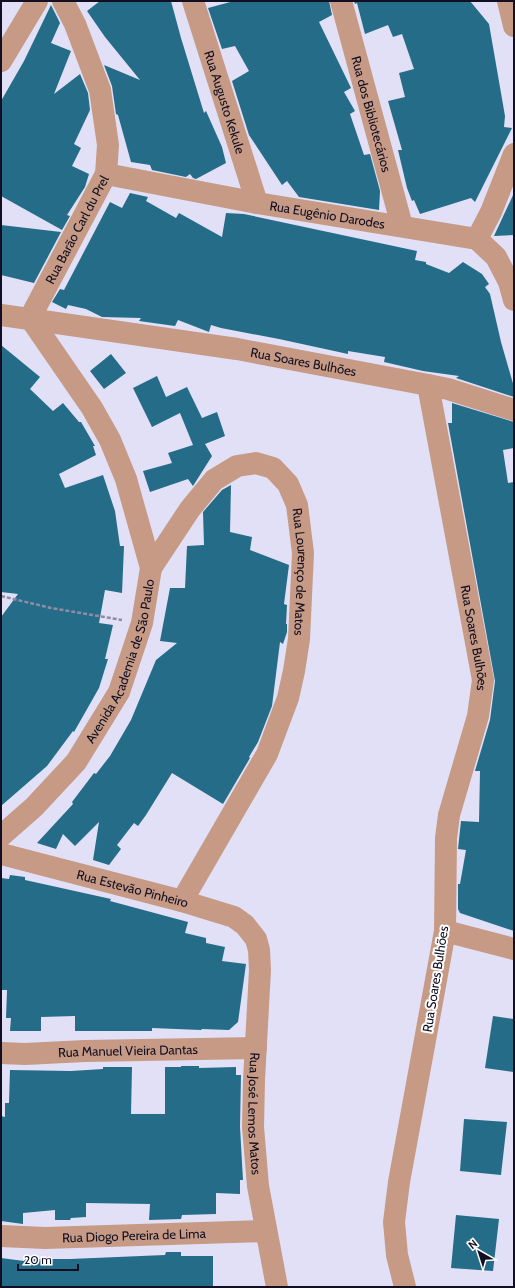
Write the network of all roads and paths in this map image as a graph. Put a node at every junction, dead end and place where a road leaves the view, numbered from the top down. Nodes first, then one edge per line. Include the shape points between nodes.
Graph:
1 (37, 1) edge
2 (63, 1) edge
3 (193, 1) edge
4 (342, 1) edge
5 (508, 1) edge
6 (514, 26) edge
7 (1, 61) edge
8 (514, 154) edge
9 (106, 174) junction
10 (256, 203) junction
11 (402, 226) junction
12 (477, 239) junction
13 (514, 300) edge
14 (1, 315) edge
15 (30, 318) junction
16 (428, 385) junction
17 (514, 410) edge
18 (151, 568) junction
19 (1, 596) edge
20 (142, 623) junction
21 (1, 836) edge
22 (1, 854) edge
23 (182, 901) junction
24 (445, 931) junction
25 (256, 939) joint
26 (514, 949) edge
27 (256, 1048) junction
28 (1, 1053) edge
29 (266, 1231) junction
30 (1, 1236) edge
31 (277, 1287) edge
32 (405, 1287) edge

1 - 7 street
2 - 9 street, Rua Barão Carl du Prel via 75,24 100,90 108,145
3 - 10 street, Rua Augusto Kekule
4 - 11 street, Rua dos Bibliotecários
5 - 6 street
8 - 12 street via 491,212
9 - 10 street, Rua Eugênio Darodes
9 - 15 street, Rua Barão Carl du Prel
10 - 11 street, Rua Eugênio Darodes
11 - 12 street, Rua Eugênio Darodes
12 - 13 street via 496,257 509,282
14 - 15 street
15 - 16 street, Rua Soares Bulhões via 237,349
15 - 18 street, Avenida Academia de São Paulo via 92,408 110,440 126,479
16 - 17 street
16 - 24 street, Rua Soares Bulhões via 483,680 478,716 449,815 446,838
18 - 20 street, Avenida Academia de São Paulo
18 - 23 street, Rua Lourenço de Matos via 190,509 214,480 237,466 256,463 273,468 288,484 297,505 303,553 299,639 288,698 267,754
19 - 20 path via 51,608
20 - 21 street, Avenida Academia de São Paulo via 119,692 76,762 34,807
22 - 23 street, Rua Estevão Pinheiro
23 - 25 street, Rua Estevão Pinheiro via 234,917 246,926
24 - 26 street
24 - 32 street, Rua Soares Bulhões via 394,1222 397,1255
25 - 27 street, Rua José Lemos Matos via 260,970
27 - 28 street, Rua Manuel Vieira Dantas
27 - 29 street, Rua José Lemos Matos via 253,1127 258,1186
29 - 30 street, Rua Diogo Pereira de Lima via 45,1238
29 - 31 street, Rua José Lemos Matos

